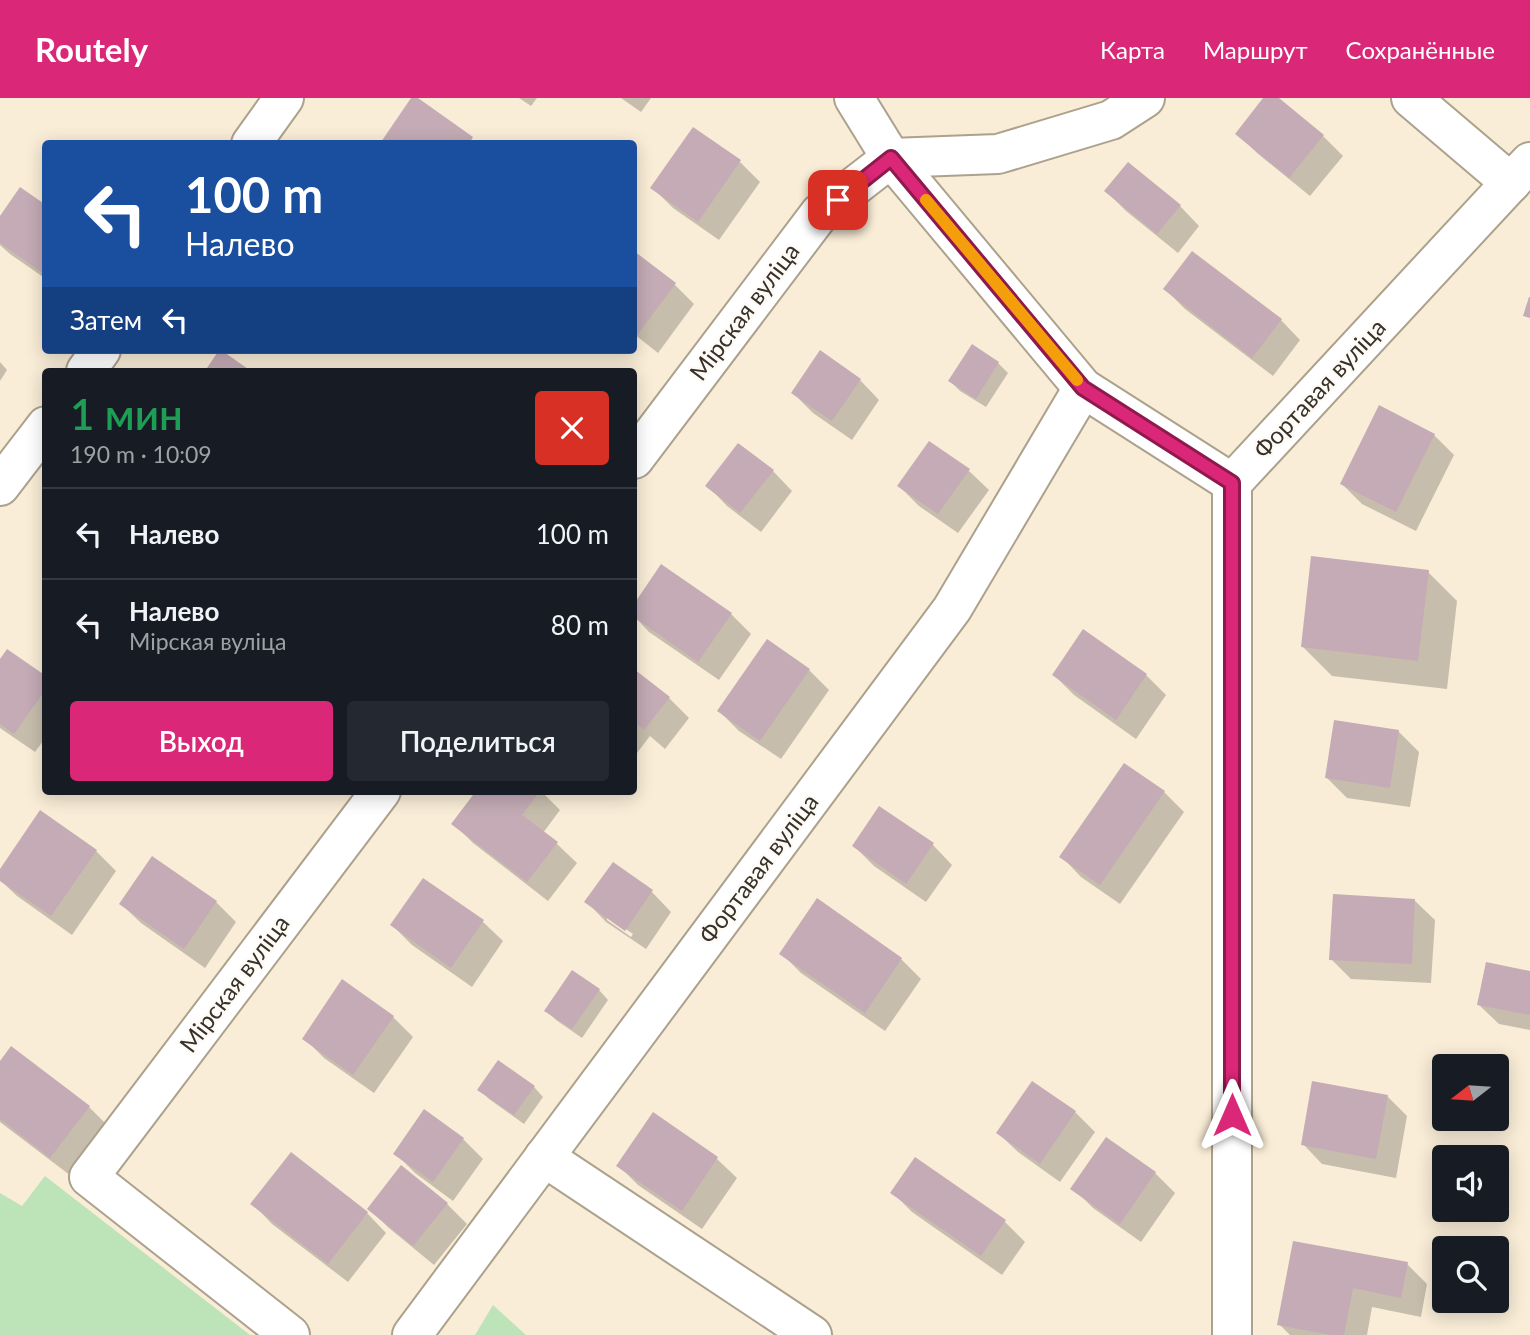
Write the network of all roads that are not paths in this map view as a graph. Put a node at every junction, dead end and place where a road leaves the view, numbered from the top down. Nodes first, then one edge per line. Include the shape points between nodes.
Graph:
1 (284, 98) edge
2 (854, 98) edge
3 (1145, 98) edge
4 (1411, 98) edge
5 (254, 140) edge
6 (891, 158) junction
7 (1521, 172) edge
8 (1083, 388) junction
9 (42, 431) edge
10 (637, 455) edge
11 (1232, 483) junction
12 (0, 486) edge
13 (378, 795) edge
14 (544, 1157) junction
15 (290, 1335) edge
16 (412, 1335) edge
17 (812, 1335) edge
18 (1233, 1335) edge

1 - 5 street
2 - 6 street
3 - 6 street via 1111,120 998,154
4 - 7 street
6 - 8 street
6 - 10 street, Мірская вуліца via 820,213
7 - 11 street, Фортавая вуліца
8 - 11 street
8 - 14 street, Фортавая вуліца via 952,609
9 - 12 street
11 - 18 street
13 - 15 street, Мірская вуліца via 89,1177
14 - 16 street, Фортавая вуліца
14 - 17 street

